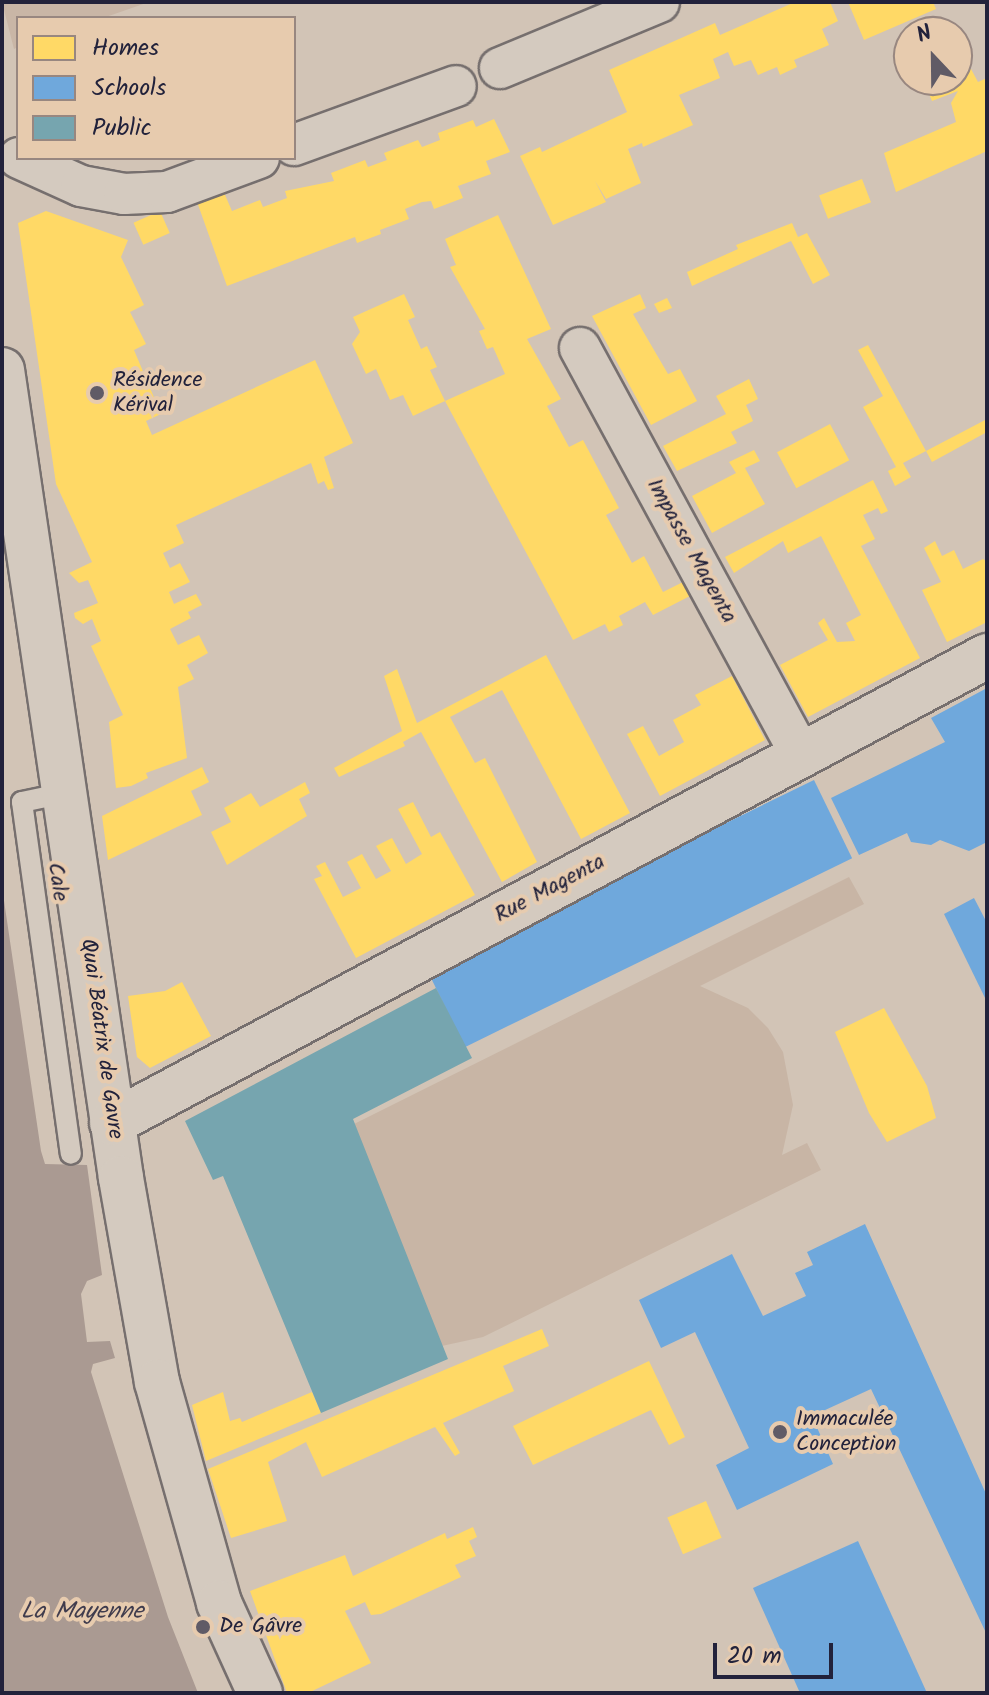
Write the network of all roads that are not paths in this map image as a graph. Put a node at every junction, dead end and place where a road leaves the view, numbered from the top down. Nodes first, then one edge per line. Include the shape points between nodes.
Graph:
1 (659, 2) edge
2 (500, 68) dead end
3 (456, 86) dead end
4 (296, 144) edge
5 (22, 160) edge
6 (254, 160) edge
7 (580, 348) dead end
8 (2, 370) edge
9 (987, 656) edge
10 (801, 755) junction
11 (65, 793) junction
12 (112, 1123) junction
13 (71, 1154) dead end
14 (260, 1693) edge

1 - 2 street
3 - 4 street
5 - 6 street via 81,186 124,194 167,192
7 - 10 street, Impasse Magenta
8 - 11 street, Quai Béatrix de Gavre
9 - 10 street, Rue Magenta
10 - 12 street, Rue Magenta
11 - 12 street, Quai Béatrix de Gavre
11 - 13 lane, Cale via 22,802
12 - 14 street, Quai Béatrix de Gavre via 157,1382 219,1603

